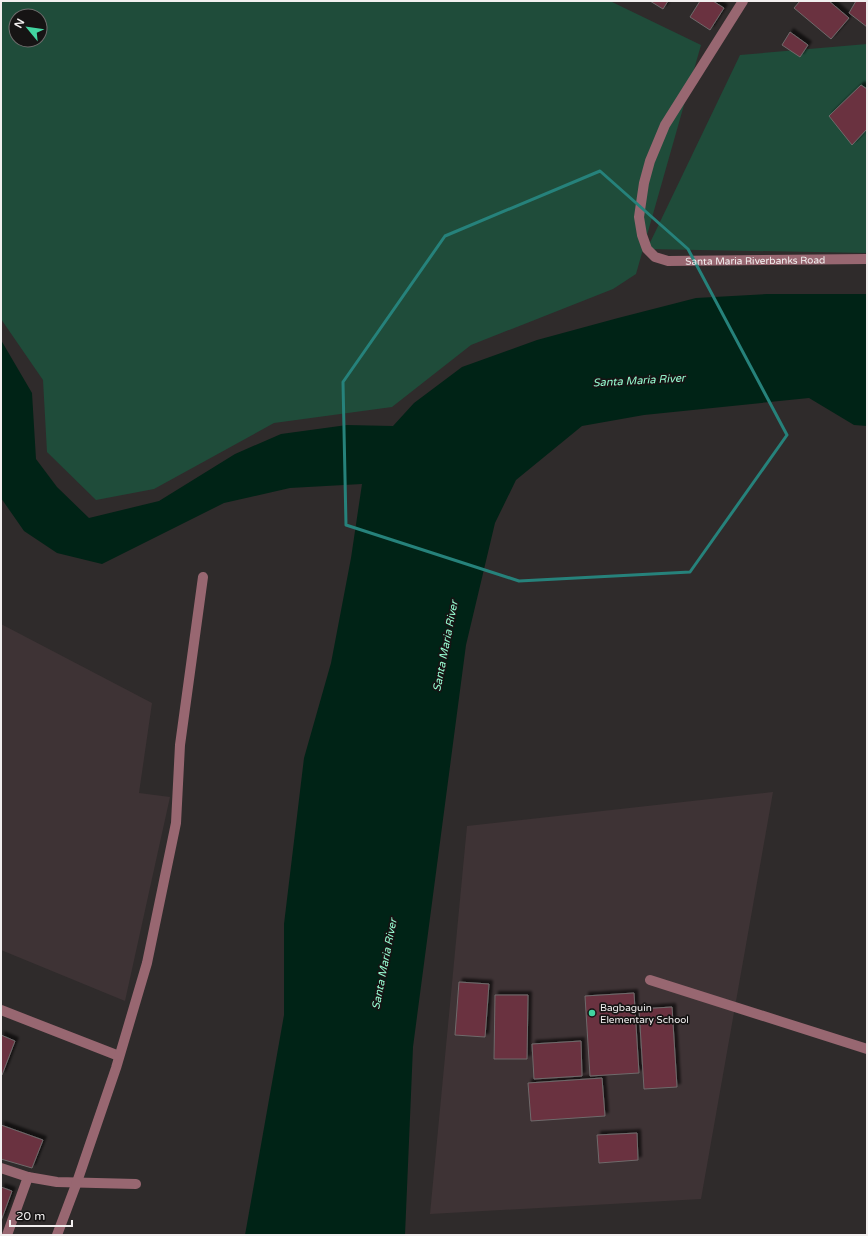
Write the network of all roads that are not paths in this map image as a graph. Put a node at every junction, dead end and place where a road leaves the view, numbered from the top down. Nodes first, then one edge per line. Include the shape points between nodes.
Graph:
1 (743, 1) edge
2 (867, 259) edge
3 (203, 577) dead end
4 (650, 980) dead end
5 (1, 1010) edge
6 (867, 1049) edge
7 (119, 1056) junction
8 (1, 1168) edge
9 (28, 1177) junction
10 (77, 1182) junction
11 (136, 1184) dead end
12 (7, 1235) edge
13 (57, 1235) edge

1 - 2 street, Santa Maria Riverbanks Road via 665,124 650,161 639,217 647,249 655,256 668,261
3 - 7 street via 180,745 176,823 147,963
4 - 6 street
5 - 7 street
7 - 10 street
8 - 9 street
9 - 10 street via 57,1182
9 - 12 street
10 - 11 street
10 - 13 street

